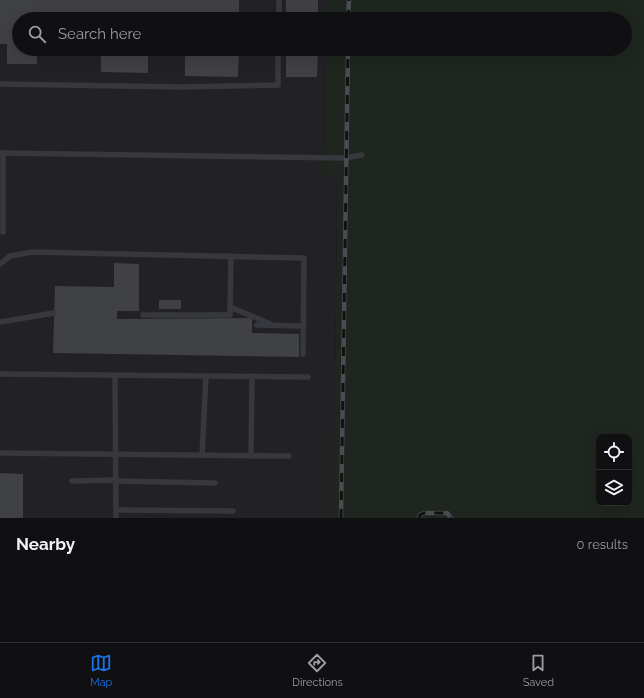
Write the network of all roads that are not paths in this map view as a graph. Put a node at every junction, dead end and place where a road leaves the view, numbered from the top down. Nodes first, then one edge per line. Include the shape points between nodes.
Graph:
1 (279, 0) edge
2 (278, 12) edge
3 (278, 56) edge
4 (0, 84) edge
5 (2, 153) edge
6 (362, 155) dead end
7 (3, 232) dead end
8 (230, 256) junction
9 (0, 264) edge
10 (230, 307) junction
11 (54, 313) dead end
12 (143, 314) dead end
13 (0, 322) edge
14 (257, 325) dead end
15 (273, 325) junction
16 (304, 326) junction
17 (304, 354) dead end
18 (0, 374) edge
19 (115, 376) junction
20 (206, 376) junction
21 (252, 376) junction
22 (308, 377) dead end
23 (0, 453) edge
24 (116, 454) junction
25 (202, 455) junction
26 (251, 456) junction
27 (289, 456) dead end
28 (116, 480) junction
29 (72, 481) dead end
30 (215, 483) dead end
31 (116, 510) junction
32 (233, 511) dead end
33 (116, 518) edge

1 - 2 lane
3 - 4 lane via 278,85 181,87
5 - 6 lane via 345,158
5 - 7 lane
8 - 9 lane via 32,252 10,256
8 - 10 lane
8 - 16 lane via 304,258
10 - 12 lane via 230,315
10 - 15 lane
11 - 13 lane
14 - 15 lane
15 - 16 lane
16 - 17 lane
18 - 19 lane
19 - 20 lane
19 - 24 lane
20 - 21 lane
20 - 25 lane
21 - 22 lane
21 - 26 lane
23 - 24 lane
24 - 25 lane
24 - 28 lane
25 - 26 lane
26 - 27 lane
28 - 29 lane
28 - 30 lane
28 - 31 lane
31 - 32 lane
31 - 33 lane

